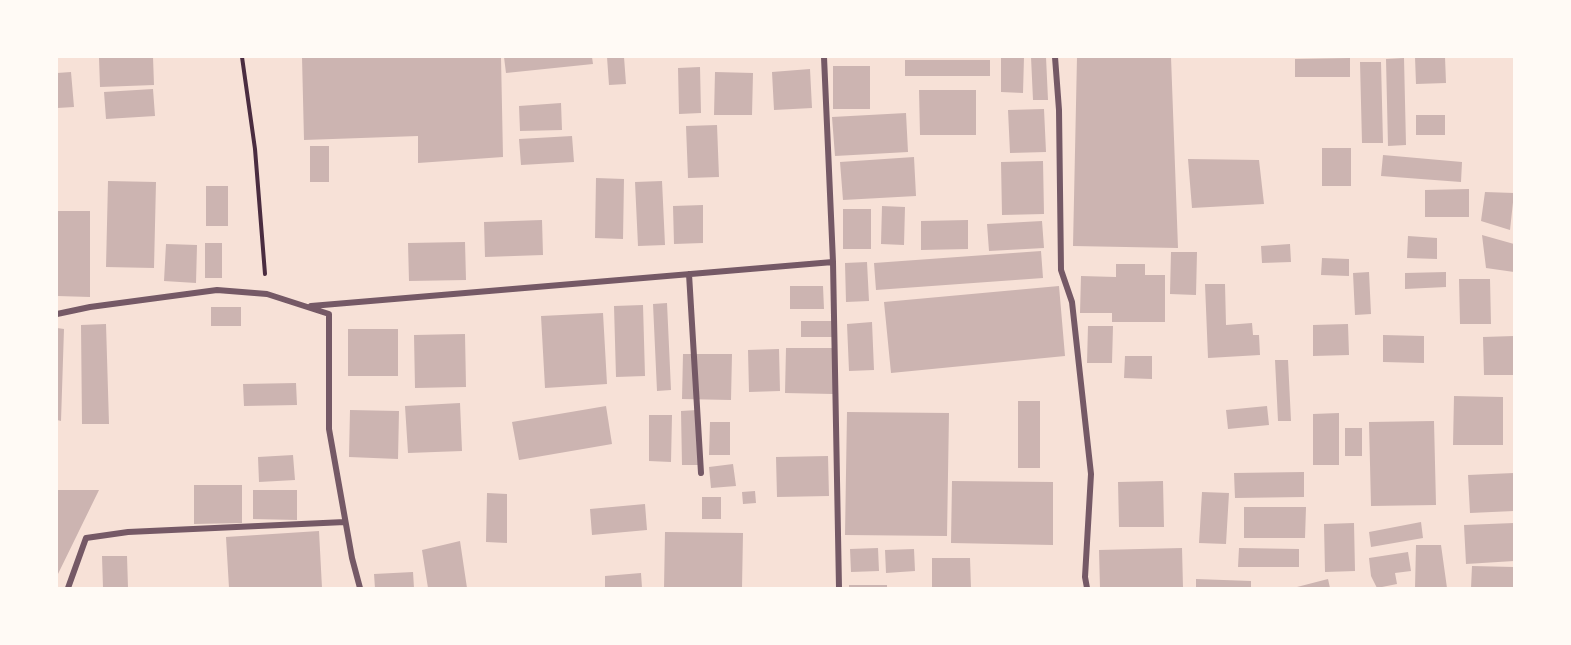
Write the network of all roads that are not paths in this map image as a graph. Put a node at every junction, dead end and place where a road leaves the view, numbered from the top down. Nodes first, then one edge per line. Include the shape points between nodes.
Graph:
1 (824, 57) edge
2 (1055, 57) edge
3 (833, 262) junction
4 (689, 274) junction
5 (307, 307) junction
6 (57, 314) edge
7 (701, 473) dead end
8 (345, 522) junction
9 (69, 588) edge
10 (360, 588) edge
11 (839, 588) edge
12 (1087, 588) edge

1 - 3 street
2 - 12 street via 1061,270 1072,302 1091,474
3 - 4 street
3 - 11 street
4 - 5 street
4 - 7 street
5 - 6 street via 267,294 217,290
5 - 8 street via 329,314 329,429
8 - 9 street via 128,532 86,538
8 - 10 street

